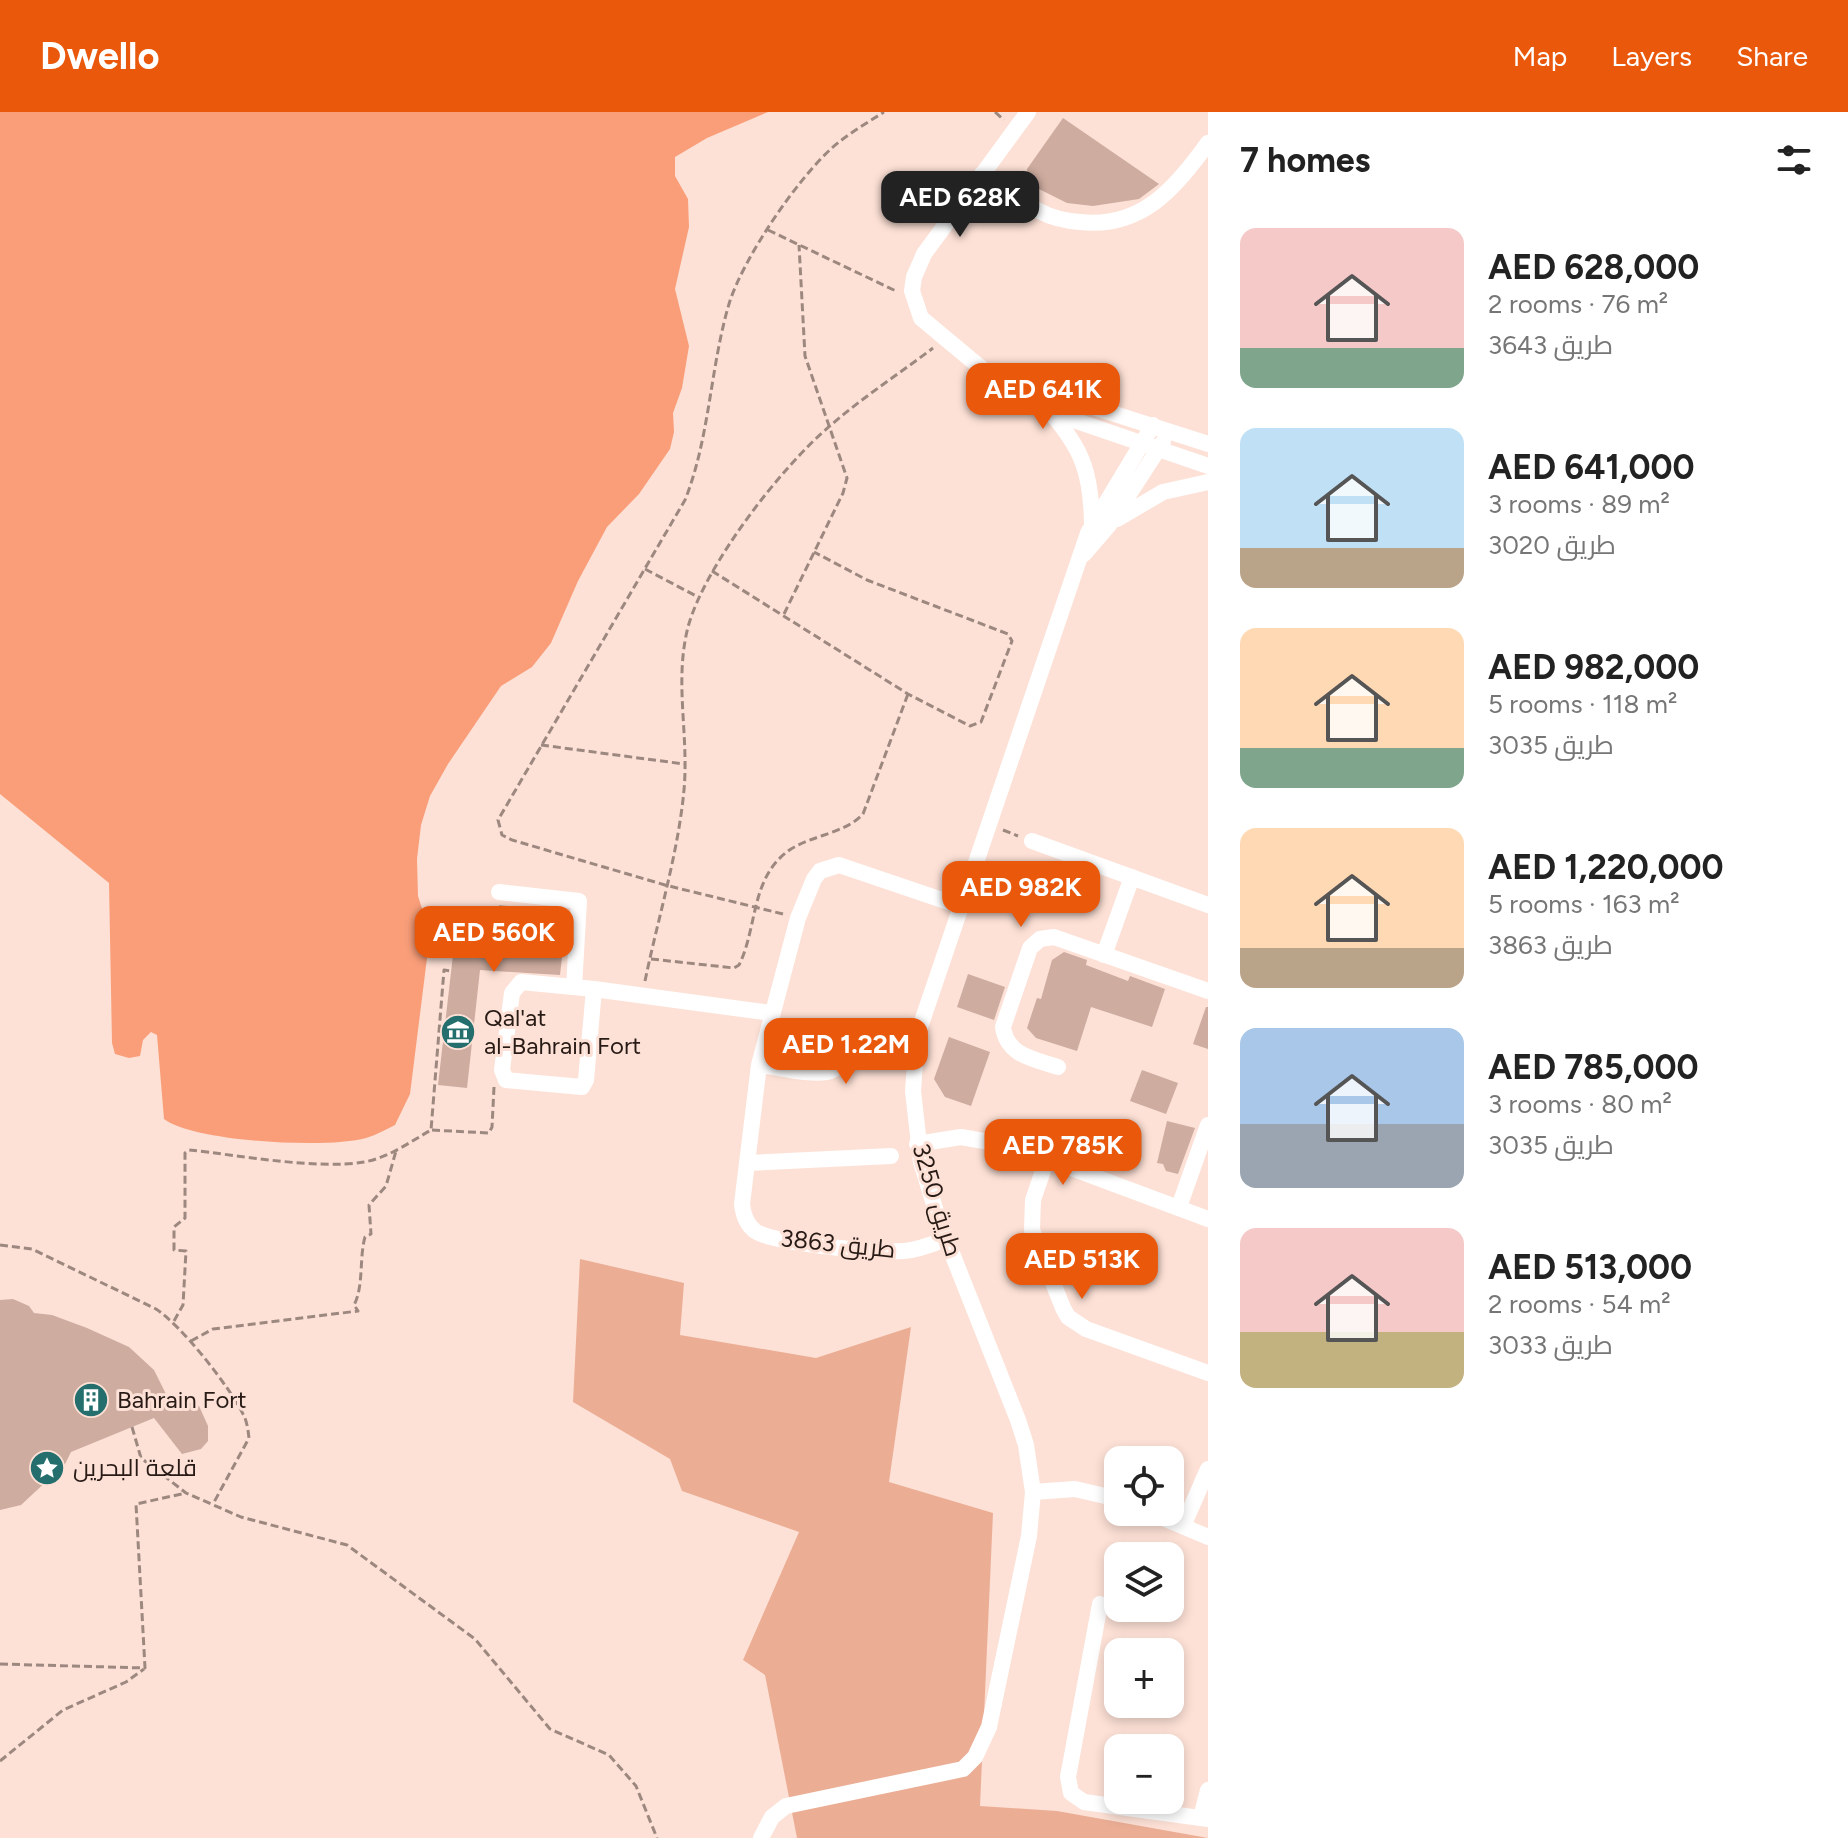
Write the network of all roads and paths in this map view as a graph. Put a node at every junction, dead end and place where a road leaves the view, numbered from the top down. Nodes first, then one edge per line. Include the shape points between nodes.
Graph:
1 (884, 112) edge
2 (1028, 112) edge
3 (1208, 143) edge
4 (982, 174) junction
5 (768, 230) junction
6 (799, 245) junction
7 (913, 299) junction
8 (945, 340) junction
9 (976, 363) junction
10 (1050, 412) junction
11 (830, 425) junction
12 (1153, 425) junction
13 (1170, 431) junction
14 (1208, 444) edge
15 (1150, 446) junction
16 (1208, 466) edge
17 (1208, 482) edge
18 (1101, 524) junction
19 (814, 552) junction
20 (645, 569) junction
21 (712, 571) junction
22 (699, 597) junction
23 (784, 614) junction
24 (908, 694) junction
25 (541, 745) junction
26 (685, 764) junction
27 (988, 824) junction
28 (1032, 841) joint
29 (1132, 877) junction
30 (665, 885) junction
31 (499, 892) dead end
32 (1208, 905) edge
33 (960, 906) junction
34 (755, 907) junction
35 (798, 918) junction
36 (1104, 955) junction
37 (649, 959) junction
38 (451, 971) dead end
39 (574, 987) junction
40 (594, 989) junction
41 (1208, 991) edge
42 (642, 996) junction
43 (771, 1013) junction
44 (919, 1028) junction
45 (759, 1065) junction
46 (1058, 1067) dead end
47 (502, 1074) junction
48 (1208, 1125) edge
49 (431, 1130) junction
50 (917, 1144) junction
51 (397, 1150) junction
52 (891, 1156) dead end
53 (1047, 1159) junction
54 (748, 1163) junction
55 (1179, 1207) junction
56 (1208, 1219) edge
57 (946, 1239) junction
58 (0, 1245) edge
59 (174, 1321) junction
60 (191, 1341) junction
61 (1208, 1373) edge
62 (132, 1427) dead end
63 (1208, 1469) edge
64 (1033, 1492) junction
65 (186, 1493) junction
66 (1104, 1496) edge
67 (212, 1505) junction
68 (1184, 1524) edge
69 (1183, 1526) edge
70 (1208, 1537) edge
71 (1100, 1604) dead end
72 (0, 1664) edge
73 (145, 1668) junction
74 (0, 1761) edge
75 (1208, 1790) edge
76 (1204, 1819) edge
77 (657, 1838) edge
78 (761, 1838) edge

1 - 5 path via 821,158
2 - 4 street
3 - 4 street via 1158,202 1114,222 1062,220 1040,212
4 - 7 street via 924,254 914,277
5 - 6 path
5 - 20 path via 729,304 692,482
6 - 7 path
6 - 11 path via 805,356
7 - 8 street via 921,318
8 - 9 street
8 - 11 path
9 - 10 street via 1011,392
9 - 12 street via 1043,391
10 - 15 street
10 - 18 street via 1081,455
11 - 19 path via 847,478
11 - 21 path via 769,492
12 - 13 street
12 - 15 street, طريق 3250
13 - 14 street
13 - 15 street, طريق 3250
15 - 16 street
15 - 18 street, طريق 3250
17 - 18 street via 1163,492
18 - 27 street, طريق 3250 via 1083,555
19 - 23 path
19 - 24 path via 867,580 1011,637 976,726
20 - 22 path
20 - 25 path
21 - 22 path
21 - 23 path
22 - 26 path via 680,680
23 - 24 path
24 - 34 path via 863,814 787,852 760,887
25 - 26 path
25 - 30 path via 500,815 502,835
26 - 30 path
27 - 28 path
27 - 33 street, طريق 3250
28 - 29 street
29 - 32 street
29 - 36 street
30 - 34 path
30 - 37 path
31 - 39 street via 579,901
33 - 35 street, طريق 3863 via 839,865 820,871
33 - 44 street, طريق 3250
34 - 35 path
34 - 37 path via 741,962 734,968
35 - 43 street, طريق 3863
36 - 41 street
36 - 46 street via 1054,937 1040,939 1030,948 1003,1027 1005,1040 1012,1050
37 - 42 path
38 - 49 path via 444,970
39 - 40 street
39 - 47 street via 521,982 513,988
40 - 42 street
40 - 47 street via 582,1087 509,1082
42 - 43 street
43 - 45 street, طريق 3863
44 - 45 street via 868,1031 855,1038 837,1069 826,1073
44 - 50 street, طريق 3250 via 913,1079
45 - 54 street, طريق 3863
47 - 49 path via 495,1086 489,1133
48 - 55 street
49 - 51 path
50 - 53 street via 975,1139
50 - 57 street, طريق 3250
51 - 59 path via 365,1162 343,1163 187,1151 185,1218 174,1227 174,1250 186,1251 184,1299
51 - 60 path via 386,1186 369,1205 371,1234 360,1252 354,1305 358,1311 213,1329
52 - 54 street
53 - 55 street
53 - 61 street via 1033,1200 1032,1230 1068,1317 1086,1329
54 - 57 street, طريق 3863 via 743,1213 762,1234 886,1251 917,1250
55 - 56 street
57 - 64 street, طريق 3250 via 1018,1420
58 - 59 path via 32,1249
59 - 60 path
60 - 67 path via 244,1415 249,1438
62 - 65 path via 141,1458
63 - 68 street
64 - 66 street via 1075,1489
64 - 78 street, طريق 3250 via 1029,1536 989,1727 975,1757 963,1769 942,1775 786,1806 772,1817
65 - 67 path
65 - 73 path via 136,1504
67 - 77 path via 347,1545 475,1639 550,1729 609,1755 636,1786
69 - 70 street
71 - 76 street via 1068,1777 1071,1793 1084,1802
72 - 73 path
73 - 74 path via 63,1710
75 - 76 street

